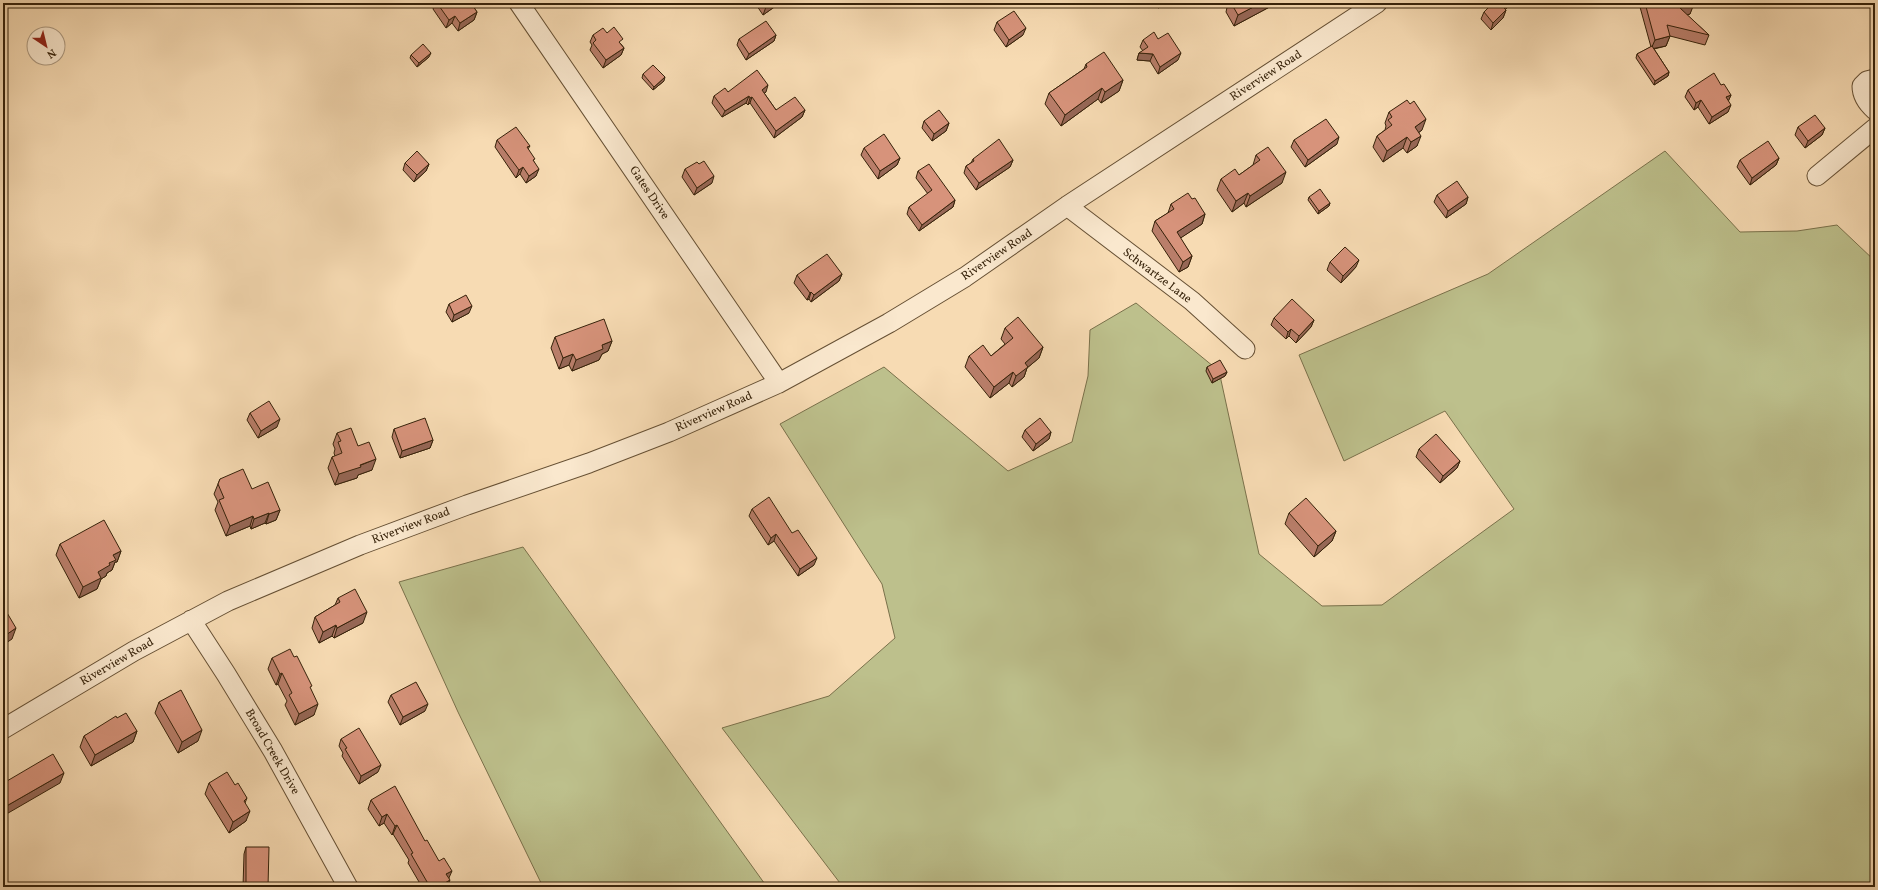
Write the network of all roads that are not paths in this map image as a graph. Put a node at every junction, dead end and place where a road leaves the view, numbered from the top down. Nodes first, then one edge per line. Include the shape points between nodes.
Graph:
1 (520, 3) edge
2 (1377, 3) edge
3 (1875, 79) edge
4 (1875, 110) edge
5 (1875, 128) edge
6 (1817, 176) dead end
7 (1067, 206) junction
8 (1245, 349) dead end
9 (779, 382) junction
10 (191, 620) junction
11 (3, 729) edge
12 (348, 887) edge

1 - 9 street, Gates Drive
2 - 7 street, Riverview Road
3 - 4 street via 1867,81 1862,86 1862,94
5 - 6 street
7 - 8 street, Schwartze Lane via 1192,301
7 - 9 street, Riverview Road via 930,298
9 - 10 street, Riverview Road via 669,432 306,567
10 - 11 street, Riverview Road
10 - 12 street, Broad Creek Drive via 273,751

